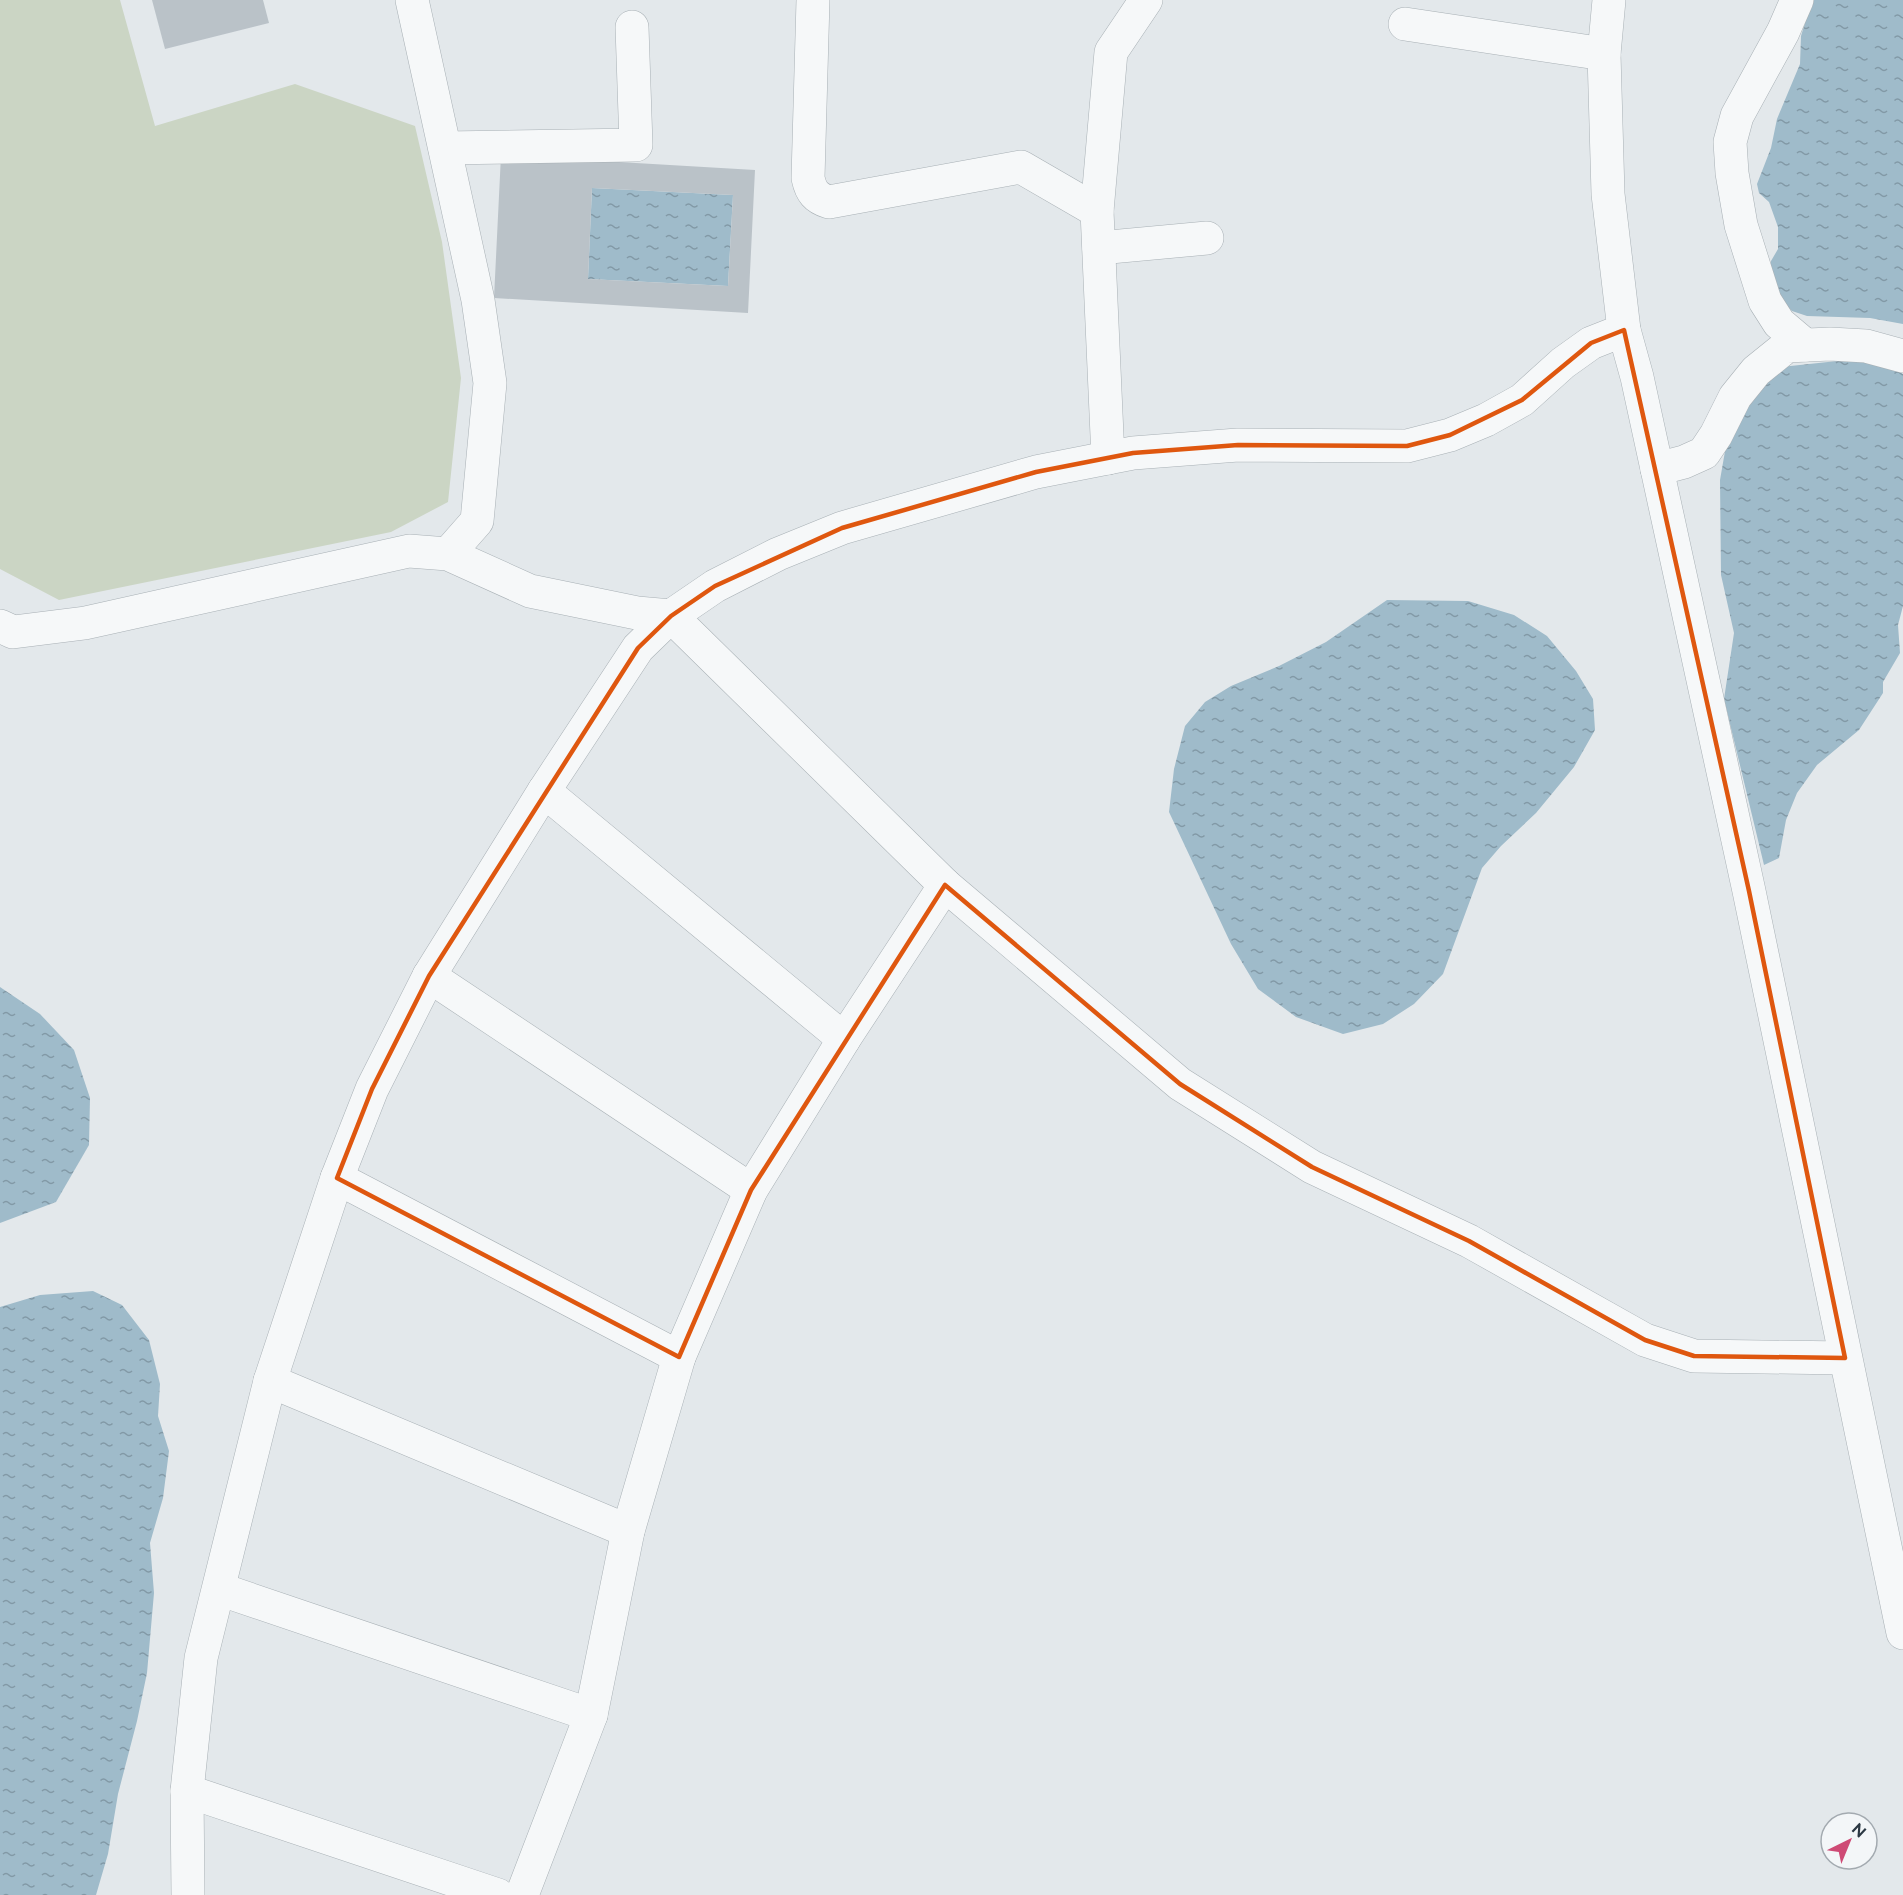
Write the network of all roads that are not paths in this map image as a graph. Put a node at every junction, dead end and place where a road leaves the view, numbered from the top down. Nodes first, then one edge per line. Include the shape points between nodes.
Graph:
1 (412, 0) edge
2 (813, 0) edge
3 (1146, 0) edge
4 (1609, 0) edge
5 (1797, 0) edge
6 (1405, 24) dead end
7 (632, 27) dead end
8 (1604, 54) junction
9 (445, 148) junction
10 (1097, 212) junction
11 (1207, 238) dead end
12 (1099, 248) junction
13 (1624, 330) junction
14 (1805, 345) junction
15 (1903, 356) edge
16 (1108, 458) junction
17 (1657, 469) junction
18 (448, 554) junction
19 (670, 616) junction
20 (0, 626) edge
21 (544, 790) junction
22 (945, 885) junction
23 (429, 976) junction
24 (844, 1039) junction
25 (337, 1178) junction
26 (751, 1190) junction
27 (679, 1357) junction
28 (1845, 1358) junction
29 (270, 1381) junction
30 (628, 1531) junction
31 (219, 1589) junction
32 (1903, 1633) edge
33 (591, 1715) junction
34 (187, 1791) junction
35 (188, 1895) edge
36 (498, 1895) edge
37 (522, 1895) edge

1 - 9 street
2 - 10 street via 808,178 812,192 821,200 829,202 1021,167
3 - 10 street via 1110,52
4 - 8 street
5 - 14 street via 1737,116 1730,142 1741,225 1765,301 1779,322
6 - 8 street
7 - 9 street via 636,145
8 - 13 street via 1608,194
9 - 18 street via 478,300 490,383 477,521
10 - 12 street
11 - 12 street
12 - 16 street
13 - 16 street via 1591,343 1522,400 1486,420 1407,446 1238,445
13 - 17 street
14 - 15 street via 1866,346
14 - 17 street via 1787,346 1756,371 1735,397 1704,453
16 - 19 street via 1036,472 842,528 715,586
17 - 28 street
18 - 19 street via 530,591
18 - 20 street via 409,551 85,623 13,632
19 - 21 street via 638,648
19 - 22 street
21 - 23 street
21 - 24 street
22 - 24 street
22 - 28 street via 1180,1084 1312,1167 1469,1241 1645,1340 1694,1356
23 - 25 street via 372,1089
23 - 26 street
24 - 26 street
25 - 27 street
25 - 29 street
26 - 27 street
27 - 30 street
28 - 32 street
29 - 30 street
29 - 31 street
30 - 33 street
31 - 33 street
31 - 34 street via 201,1658
33 - 37 street
34 - 35 street
34 - 36 street

